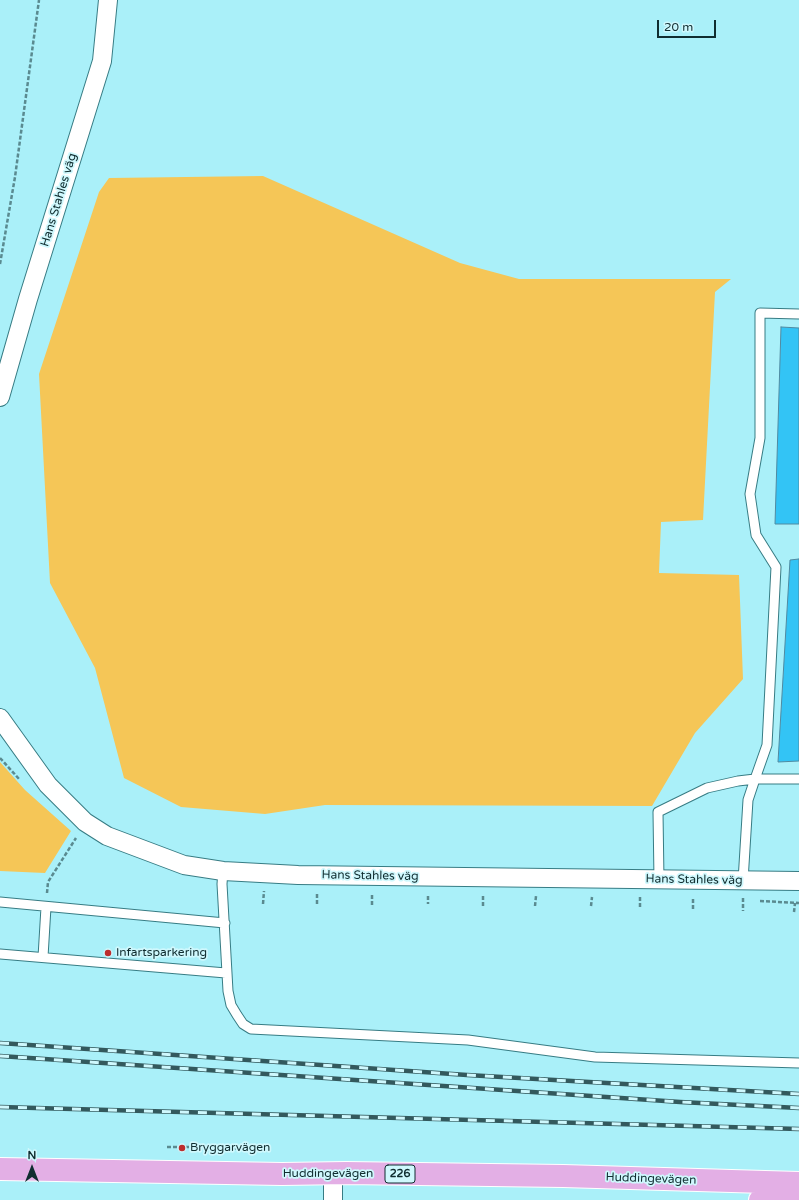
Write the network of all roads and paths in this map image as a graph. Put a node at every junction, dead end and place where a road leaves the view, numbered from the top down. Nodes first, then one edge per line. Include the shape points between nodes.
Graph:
1 (39, 0) edge
2 (108, 0) edge
3 (0, 264) edge
4 (799, 314) edge
5 (0, 397) edge
6 (0, 718) edge
7 (755, 779) junction
8 (799, 779) edge
9 (85, 822) junction
10 (223, 871) junction
11 (659, 880) junction
12 (743, 881) junction
13 (799, 882) edge
14 (264, 889) dead end
15 (317, 894) dead end
16 (372, 895) dead end
17 (483, 895) dead end
18 (536, 895) dead end
19 (428, 896) dead end
20 (592, 896) dead end
21 (640, 897) dead end
22 (693, 899) dead end
23 (0, 902) edge
24 (795, 903) dead end
25 (263, 904) dead end
26 (372, 904) dead end
27 (428, 904) dead end
28 (317, 905) dead end
29 (483, 906) dead end
30 (535, 906) dead end
31 (591, 906) dead end
32 (46, 907) junction
33 (640, 907) dead end
34 (693, 910) dead end
35 (794, 912) dead end
36 (224, 923) junction
37 (0, 954) edge
38 (43, 957) junction
39 (226, 973) junction
40 (799, 1063) edge
41 (0, 1169) edge
42 (333, 1173) junction
43 (799, 1183) edge
44 (799, 1198) edge
45 (333, 1200) edge
46 (760, 1200) edge

1 - 3 path via 16,177
2 - 5 street, Hans Stahles väg via 102,61
4 - 7 lane via 760,313 760,438 750,494 756,535 776,567 767,745
6 - 9 street, Hans Stahles väg via 48,785
7 - 8 lane
7 - 11 lane via 707,788 658,812
7 - 12 lane via 748,800
9 - 10 street, Hans Stahles väg via 108,836 184,865
9 - 32 path via 48,882
10 - 11 street, Hans Stahles väg via 298,875
10 - 36 lane
11 - 12 street, Hans Stahles väg
12 - 13 street, Hans Stahles väg
14 - 25 path
15 - 28 path
16 - 26 path
17 - 29 path
18 - 30 path
19 - 27 path
20 - 31 path
21 - 33 path
22 - 34 path
23 - 32 lane
24 - 35 path
32 - 36 lane
32 - 38 lane
36 - 39 lane
37 - 38 lane
38 - 39 lane
39 - 40 lane via 231,1004 237,1015 243,1024 258,1031 468,1040 595,1057
41 - 42 main road, Huddingevägen / 226
42 - 43 main road, Huddingevägen / 226
42 - 45 street
44 - 46 main road

